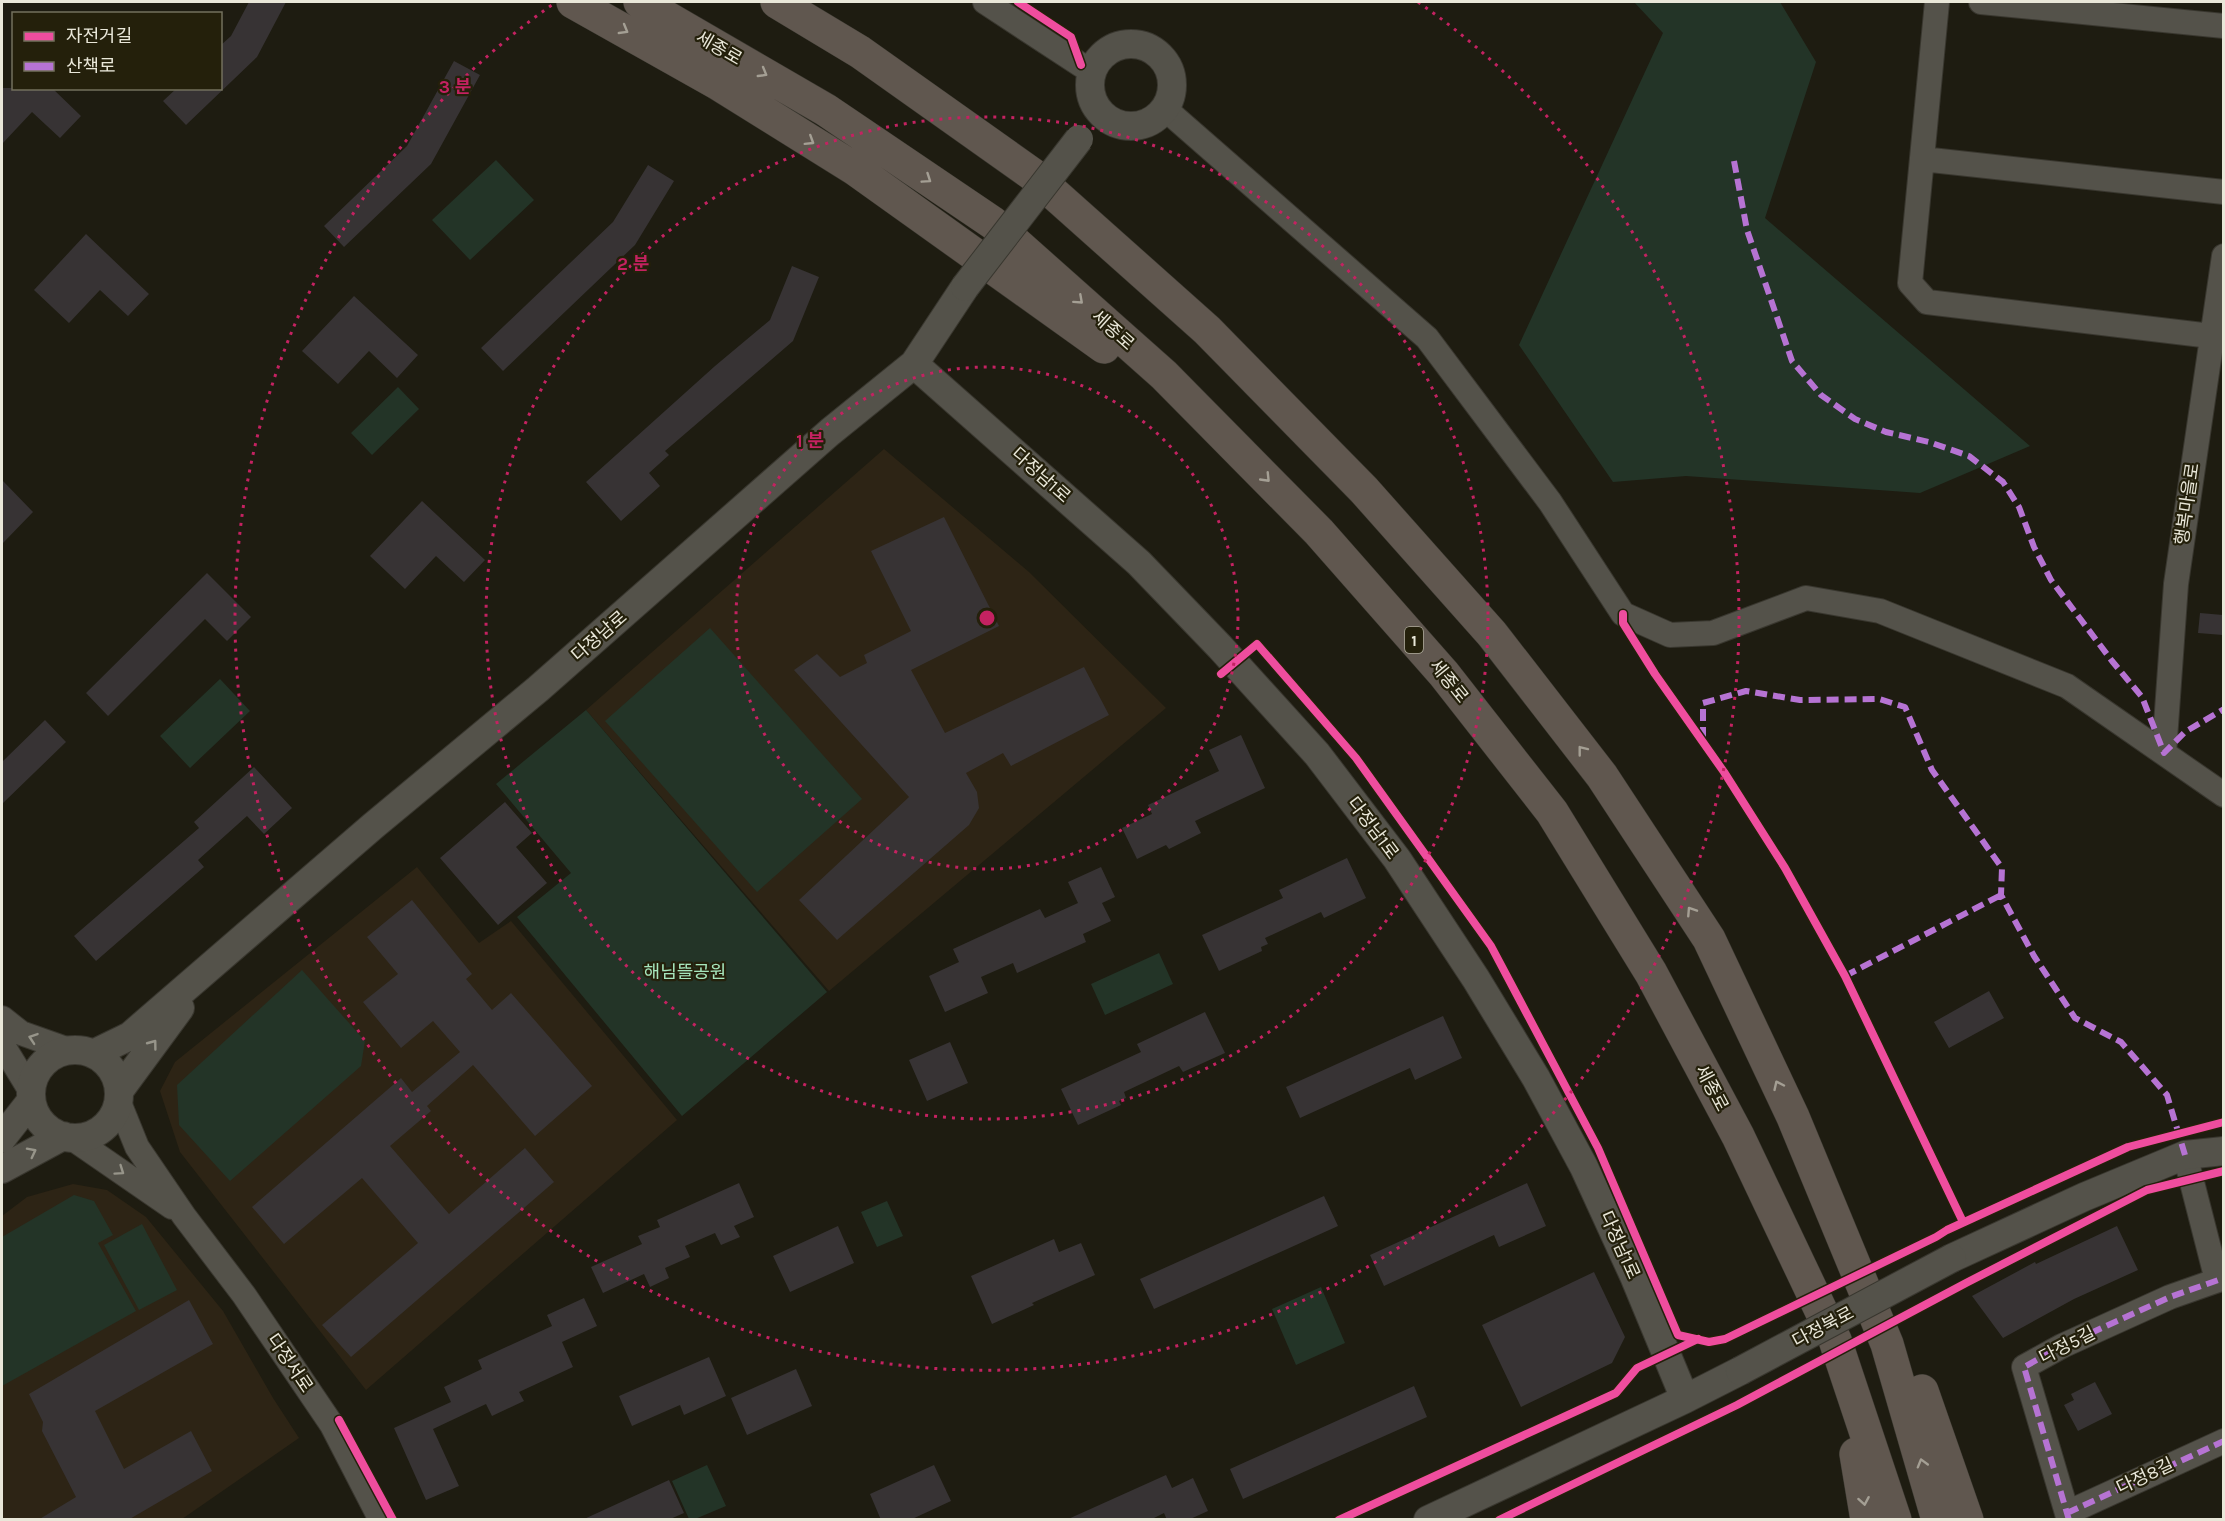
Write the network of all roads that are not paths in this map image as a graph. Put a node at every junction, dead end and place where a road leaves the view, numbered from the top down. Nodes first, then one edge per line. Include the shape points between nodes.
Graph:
1 (573, 2) edge
2 (640, 2) edge
3 (777, 2) edge
4 (816, 2) edge
5 (984, 2) edge
6 (1937, 2) edge
7 (1981, 2) edge
8 (2223, 26) edge
9 (1092, 70) junction
10 (1164, 108) junction
11 (1103, 115) junction
12 (1922, 159) junction
13 (2223, 192) edge
14 (2223, 256) edge
15 (2211, 336) junction
16 (914, 364) junction
17 (1244, 456) junction
18 (1364, 490) junction
19 (2164, 753) junction
20 (2223, 795) edge
21 (212, 965) junction
22 (2, 1018) edge
23 (2, 1044) edge
24 (81, 1052) junction
25 (31, 1095) junction
26 (119, 1096) junction
27 (1793, 1117) junction
28 (68, 1137) junction
29 (2, 1138) edge
30 (2223, 1151) edge
31 (2185, 1155) junction
32 (2, 1169) edge
33 (184, 1216) junction
34 (2220, 1279) edge
35 (1835, 1340) junction
36 (1685, 1399) junction
37 (2223, 1441) edge
38 (2068, 1516) edge
39 (381, 1520) edge
40 (1428, 1520) edge
41 (1867, 1520) edge
42 (1895, 1520) edge
43 (1938, 1520) edge
44 (1967, 1520) edge

1 -> 17 highway via 717,83 855,169 1125,361
2 -> 17 highway, 세종로 / 1 via 826,110 993,223 1164,375
3 - 18 highway via 860,52 1032,174 1207,330
4 - 18 highway via 908,59 1097,203 1210,304
5 - 9 street
6 - 12 street
7 - 8 street
9 - 10 street via 1109,50 1121,45 1147,47 1162,59 1172,77 1172,91
9 - 11 street via 1091,97
10 - 11 street via 1146,123 1133,126
10 - 19 street via 1427,338 1550,502 1623,614 1671,635 1713,633 1806,598 1880,611 2067,687
11 - 16 street, 다정남로, bridge via 1079,139 965,287
12 - 13 street
12 - 15 street via 1910,283 1928,302
14 - 15 street, 행복마을로
15 - 19 street, 행복마을로 via 2176,584
16 - 21 street, 다정남로
16 - 36 street, 다정남1로 via 1139,563 1317,754 1397,859 1476,979 1579,1157
17 -> 35 highway, 세종로 / 1 via 1319,532 1444,674 1552,812 1651,973 1733,1126
27 -> 18 highway via 1709,939 1602,776 1492,634
19 - 20 street
21 - 24 street via 130,1036
26 -> 21 street
24 -> 22 street via 21,1033
23 - 25 street
24 - 25 street via 50,1057 37,1071
24 - 26 street via 106,1063 115,1076
25 - 28 street via 37,1117 48,1129
25 - 29 street
26 - 28 street via 113,1116 103,1128 88,1136
26 - 33 street via 137,1147
43 -> 27 highway via 1887,1344
27 - 44 highway via 1864,1245 1923,1392
32 -> 28 street
28 -> 33 street
30 - 31 street, 다정북로
31 - 34 street
31 - 36 street, 다정북로, bridge via 1952,1258
33 - 39 street, 다정서로 via 244,1295 332,1425
34 - 38 street, 다정5길 via 2170,1297 2024,1367
35 -> 41 highway
35 - 42 highway, 세종로 / 1
36 - 40 street, 다정북로
37 - 38 street, 다정8길

